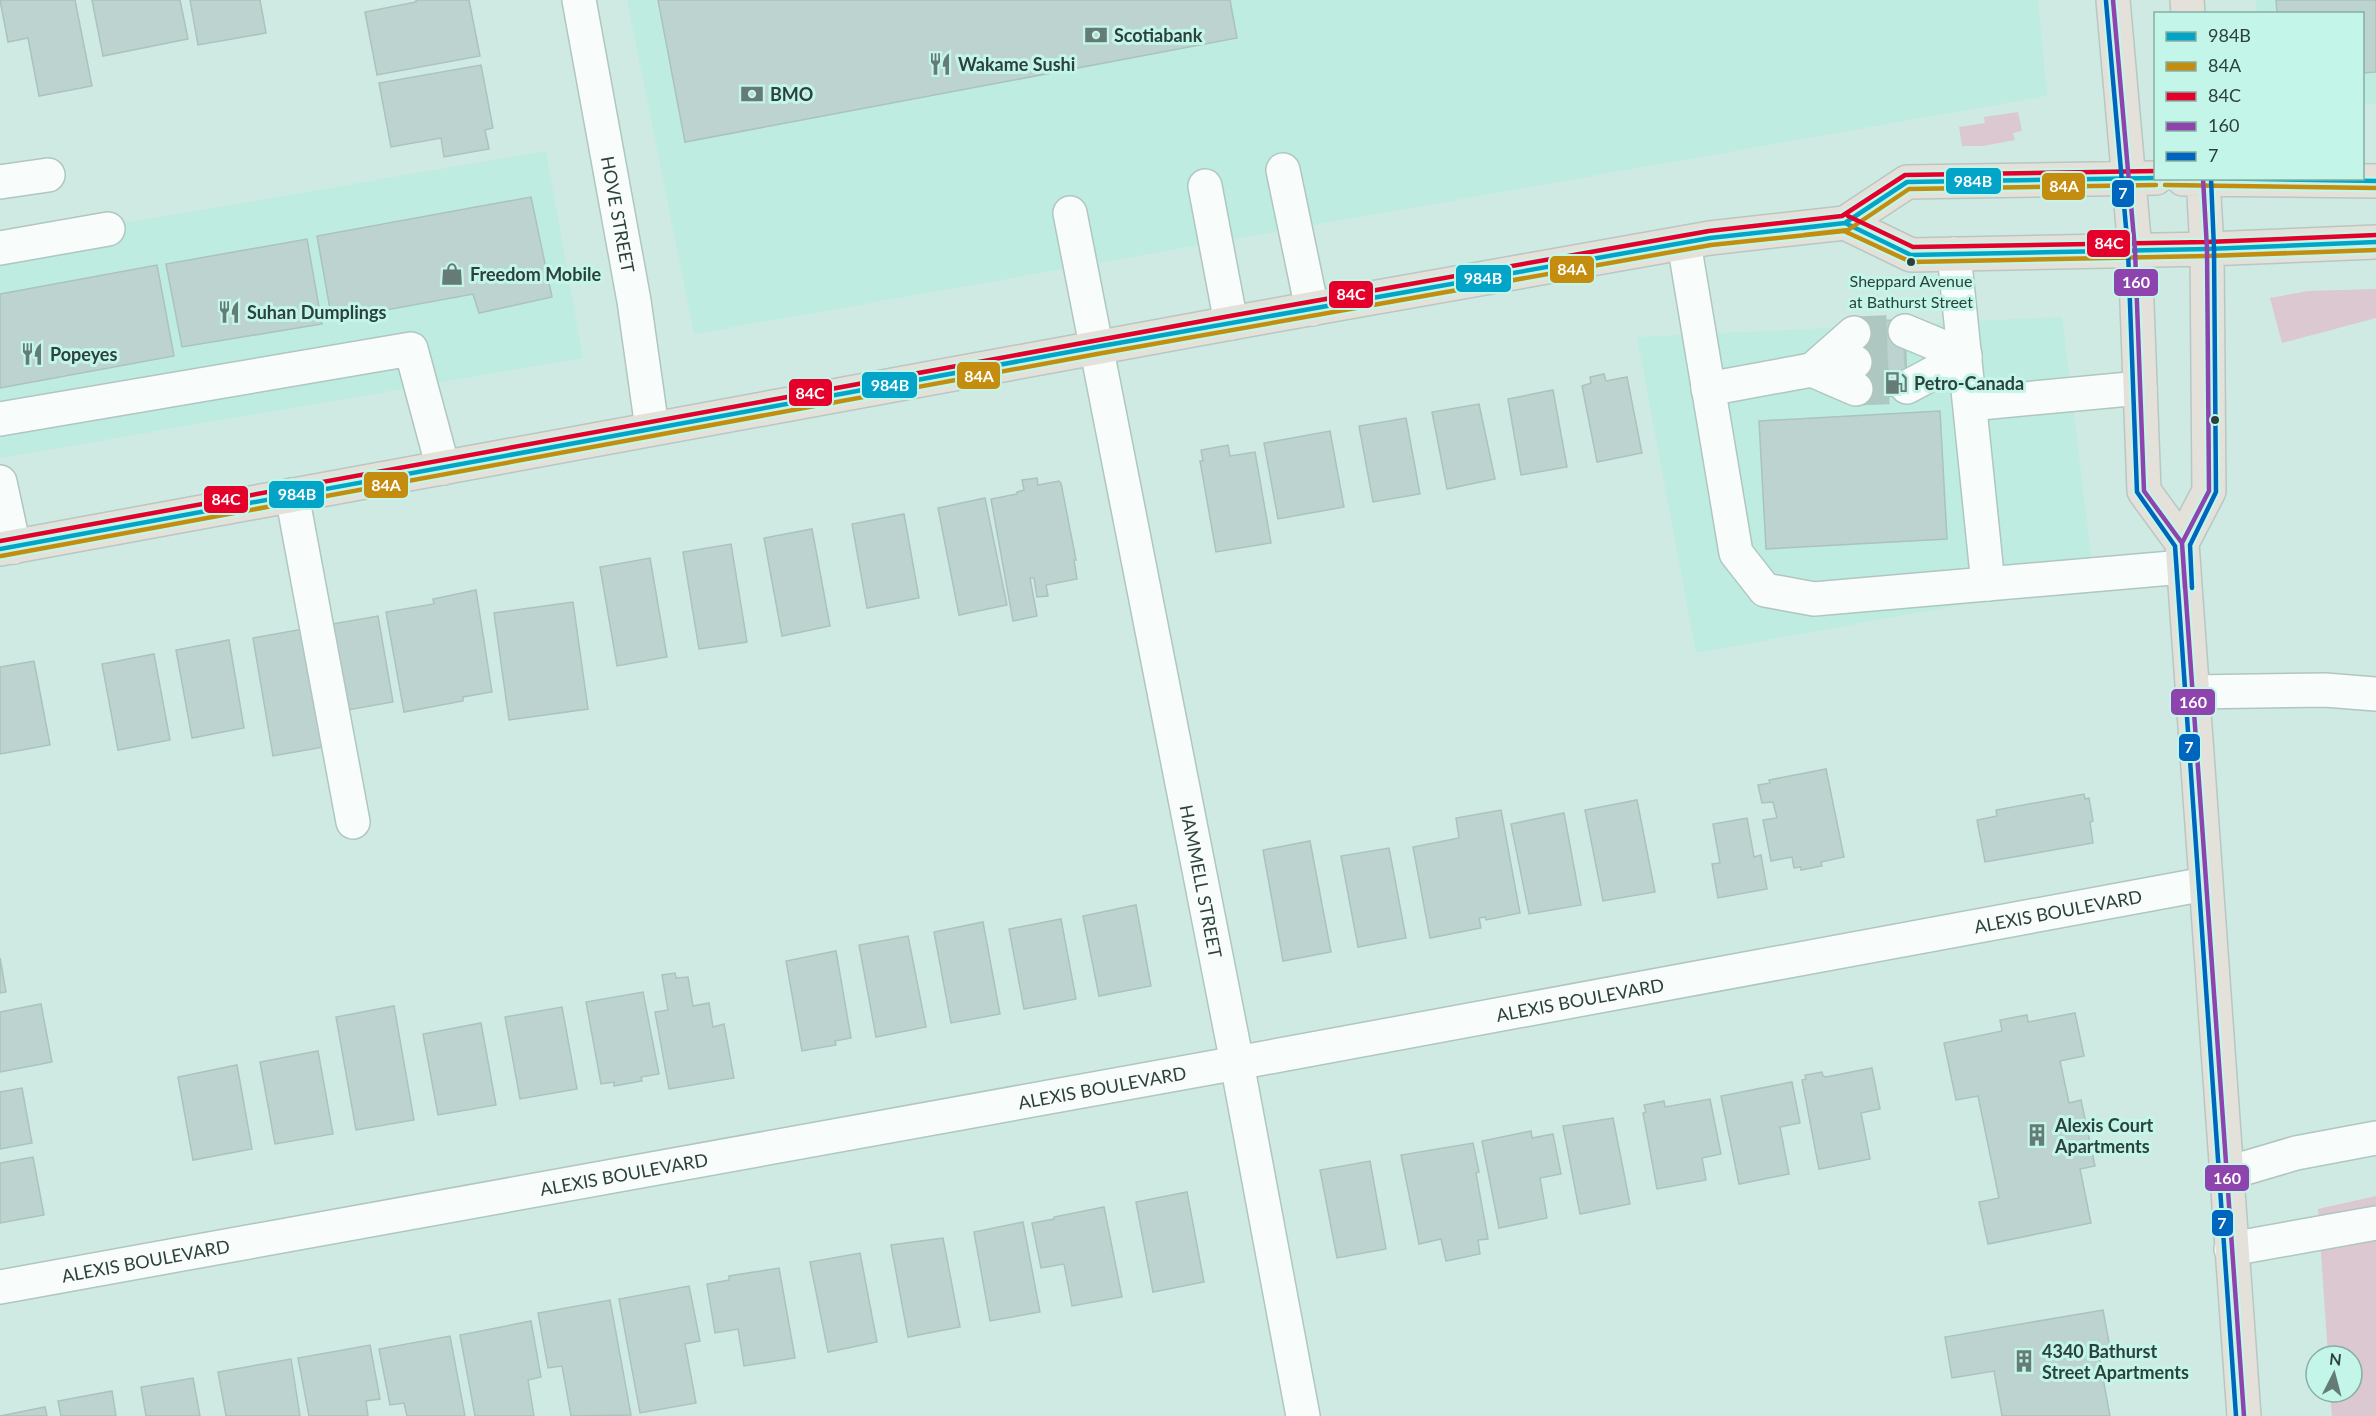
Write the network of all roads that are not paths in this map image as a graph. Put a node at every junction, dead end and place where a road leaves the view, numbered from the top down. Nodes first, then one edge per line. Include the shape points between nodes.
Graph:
1 (579, 0) edge
2 (2113, 0) edge
3 (1283, 170) dead end
4 (48, 175) dead end
5 (2143, 178) edge
6 (2203, 180) edge
7 (2290, 180) edge
8 (2376, 181) edge
9 (0, 182) edge
10 (1205, 186) dead end
11 (1070, 213) dead end
12 (1845, 223) junction
13 (108, 229) dead end
14 (2376, 242) edge
15 (1684, 243) junction
16 (0, 248) edge
17 (2135, 249) junction
18 (2207, 249) junction
19 (1954, 254) junction
20 (1312, 309) junction
21 (1231, 323) junction
22 (1096, 347) junction
23 (1965, 356) junction
24 (1855, 361) tunnel mouth
25 (2140, 388) junction
26 (1708, 389) junction
27 (1970, 404) junction
28 (0, 419) edge
29 (652, 428) junction
30 (443, 468) junction
31 (0, 482) edge
32 (292, 495) junction
33 (7, 548) edge
34 (2182, 555) junction
35 (1988, 584) junction
36 (2192, 692) junction
37 (2376, 694) edge
38 (353, 822) dead end
39 (2205, 884) junction
40 (1237, 1063) junction
41 (2376, 1138) edge
42 (2225, 1174) junction
43 (2376, 1223) edge
44 (2231, 1249) junction
45 (0, 1287) edge
46 (1304, 1416) edge
47 (2244, 1416) edge

1 - 29 street, HOVE STREET via 634,301
2 - 5 main road
3 - 20 street
4 - 9 street
5 - 12 main road via 1906,182
5 - 17 main road
6 - 18 main road
7 - 8 main road
10 - 21 street
11 - 22 street, HAMMELL STREET
12 - 15 main road
12 - 19 main road via 1911,255
13 - 16 street
14 - 18 main road
15 - 20 main road
15 - 26 street
17 - 18 main road
17 - 19 main road
17 - 25 main road
18 - 34 main road via 2209,491
19 - 23 street
20 - 21 main road
21 - 22 main road
22 - 29 main road
22 - 40 street, HAMMELL STREET
23 - 23 street via 1906,359
23 - 27 street
24 - 26 street
25 - 27 street
25 - 34 main road via 2144,491
26 - 35 street via 1736,554 1765,590 1814,599
27 - 35 street
28 - 30 street via 411,349
29 - 30 main road
30 - 32 main road
31 - 33 street
32 - 33 main road
32 - 38 street
34 - 35 street
34 - 36 main road
36 - 37 street via 2325,690
36 - 39 main road
39 - 40 street, ALEXIS BOULEVARD
39 - 42 main road
40 - 45 street, ALEXIS BOULEVARD
40 - 46 street, HAMMELL STREET
41 - 42 street via 2296,1153
42 - 44 main road
43 - 44 street
44 - 47 main road

